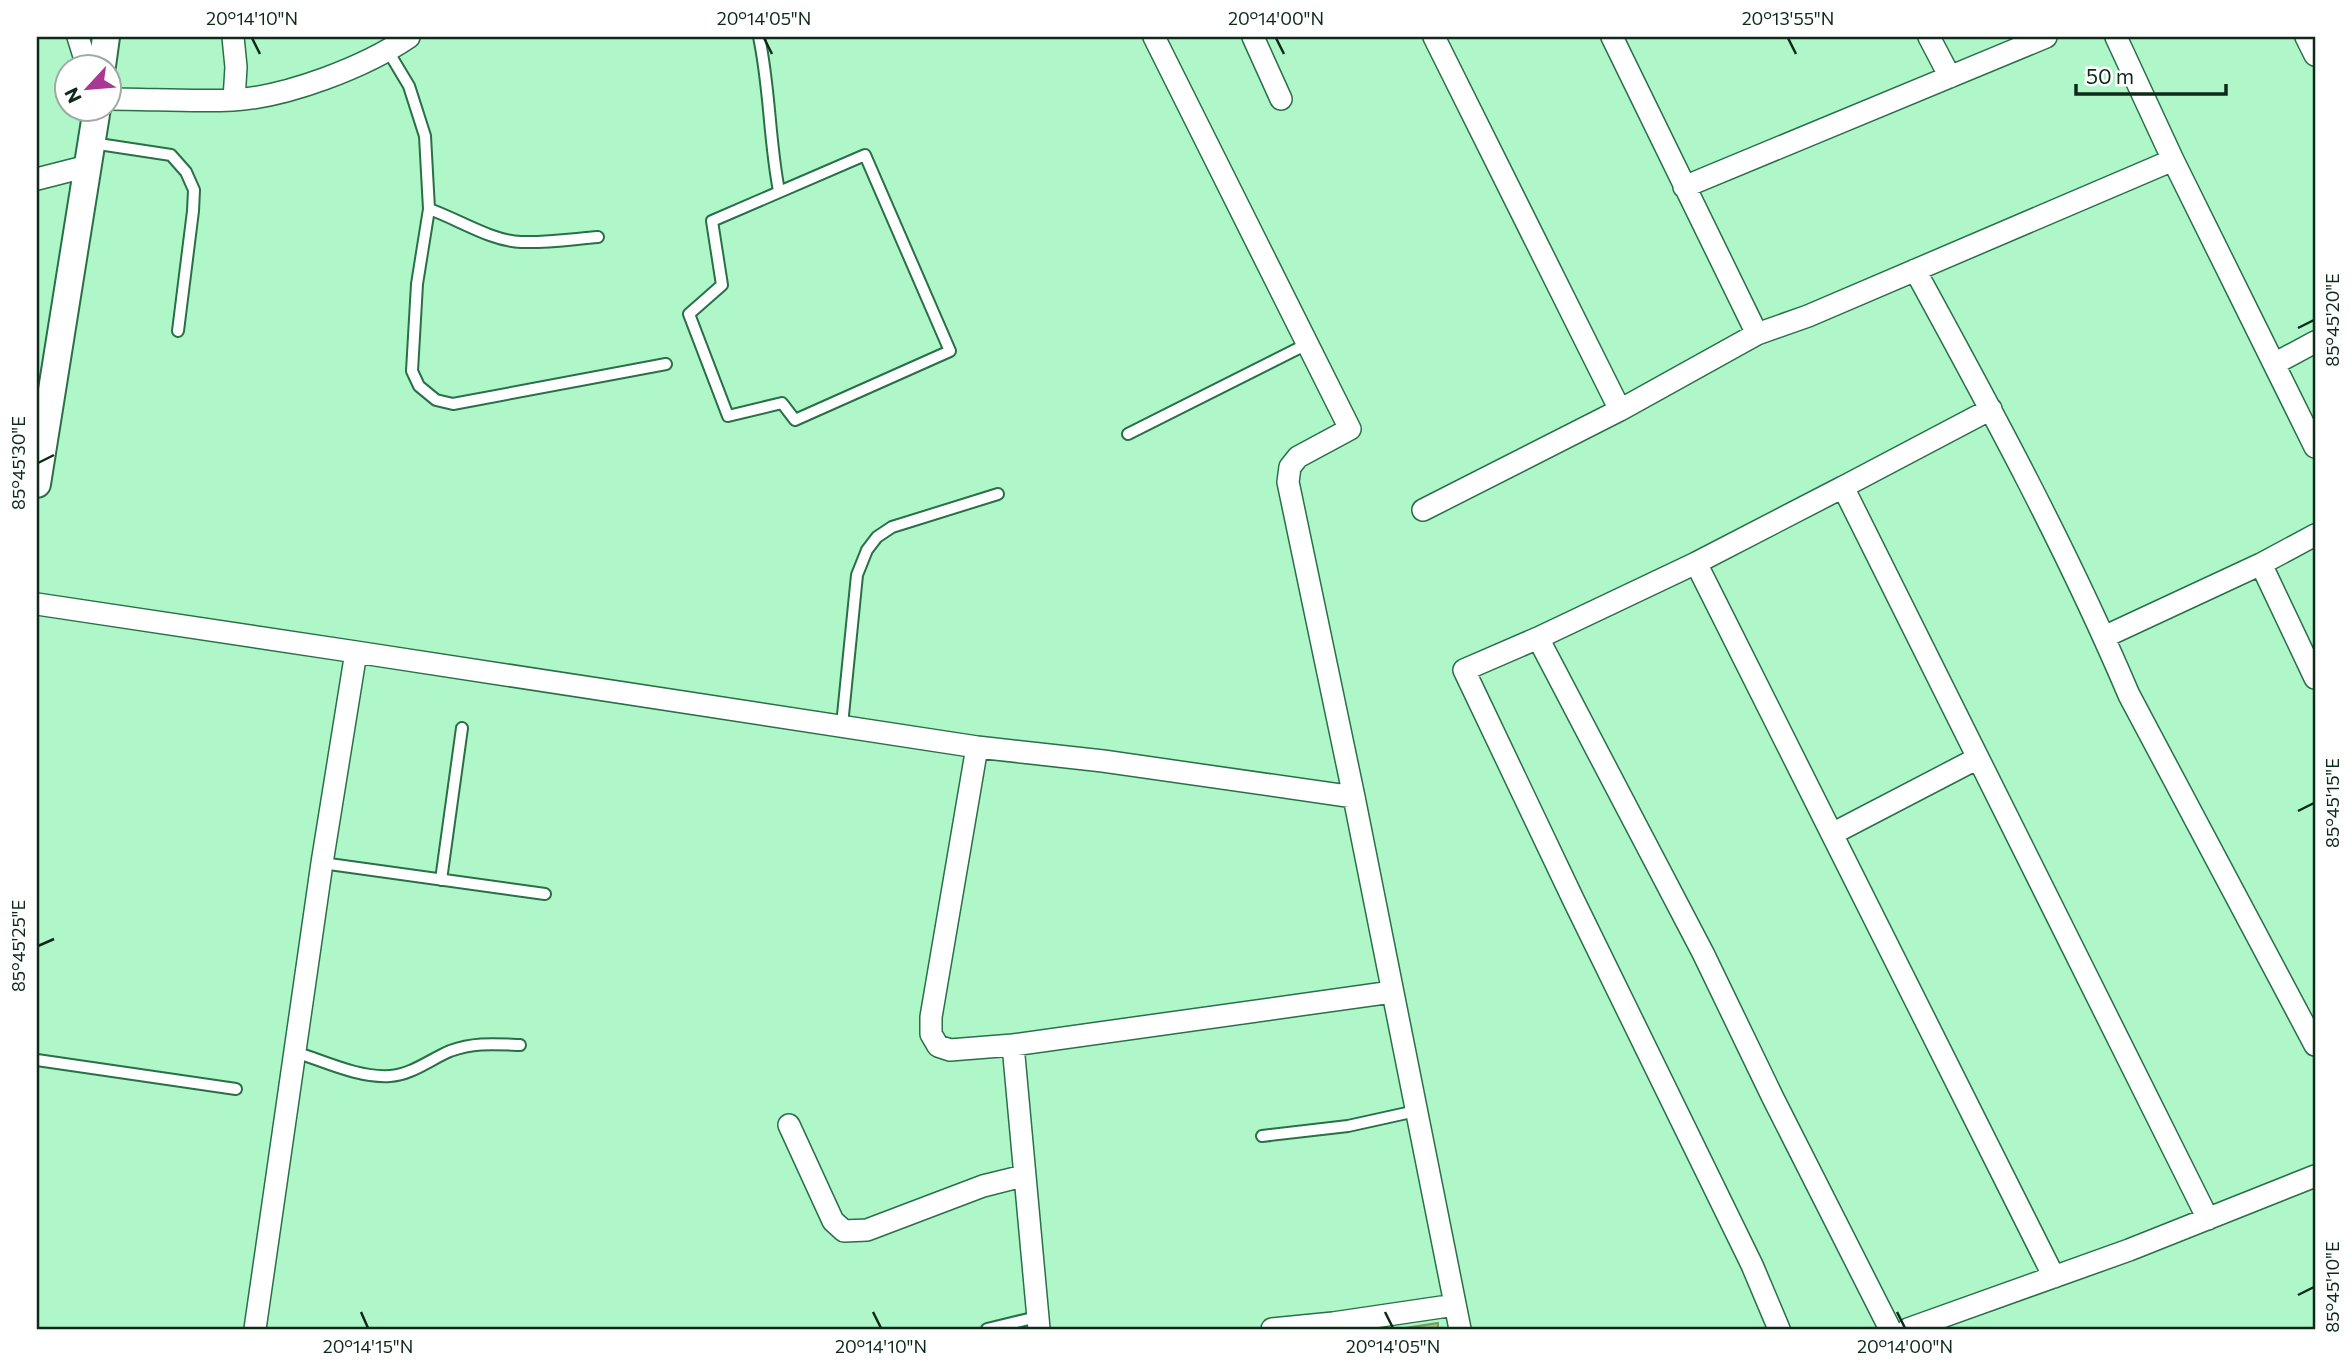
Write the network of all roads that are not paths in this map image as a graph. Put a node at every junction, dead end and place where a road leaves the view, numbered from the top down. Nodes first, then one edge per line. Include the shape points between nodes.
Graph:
1 (233, 37) edge
2 (409, 37) edge
3 (759, 37) edge
4 (1154, 37) edge
5 (1253, 37) edge
6 (1434, 37) edge
7 (1612, 37) edge
8 (1929, 37) edge
9 (2046, 37) edge
10 (2116, 37) edge
11 (2306, 37) edge
12 (388, 51) junction
13 (2315, 55) edge
14 (1950, 77) junction
15 (122, 99) edge
16 (1281, 99) dead end
17 (234, 100) junction
18 (95, 122) edge
19 (90, 154) junction
20 (2173, 160) junction
21 (37, 179) edge
22 (1684, 187) junction
23 (779, 191) junction
24 (429, 209) junction
25 (598, 237) dead end
26 (1915, 270) junction
27 (178, 331) dead end
28 (1757, 334) junction
29 (2315, 342) edge
30 (1307, 344) junction
31 (666, 364) dead end
32 (2274, 364) junction
33 (1991, 409) junction
34 (1619, 410) junction
35 (1128, 434) dead end
36 (2315, 447) edge
37 (37, 484) edge
38 (1843, 487) junction
39 (998, 494) dead end
40 (1423, 510) dead end
41 (2315, 535) edge
42 (1696, 563) junction
43 (2261, 564) junction
44 (37, 604) edge
45 (1538, 638) junction
46 (2104, 638) junction
47 (356, 652) junction
48 (2315, 678) edge
49 (842, 725) junction
50 (462, 728) dead end
51 (977, 747) junction
52 (1978, 758) junction
53 (1354, 797) junction
54 (1832, 834) junction
55 (322, 863) junction
56 (441, 880) junction
57 (545, 894) dead end
58 (1392, 992) junction
59 (520, 1045) dead end
60 (1013, 1045) junction
61 (2315, 1045) edge
62 (295, 1052) junction
63 (37, 1060) edge
64 (236, 1089) dead end
65 (1416, 1111) junction
66 (789, 1125) dead end
67 (1262, 1136) dead end
68 (1023, 1176) junction
69 (2315, 1177) edge
70 (2208, 1219) junction
71 (2054, 1277) junction
72 (1455, 1305) junction
73 (1038, 1323) edge
74 (1933, 1325) edge
75 (255, 1329) edge
76 (987, 1329) edge
77 (1272, 1329) edge
78 (1460, 1329) edge
79 (1779, 1329) edge
80 (1890, 1329) edge
81 (1908, 1329) edge

1 - 17 street
2 - 12 street
3 - 23 lane
4 - 30 street
5 - 16 street
6 - 34 street
7 - 22 street
8 - 14 street
9 - 14 street
10 - 20 street
11 - 13 street
12 - 17 street via 276,94
12 - 24 lane via 409,86 425,136
14 - 22 street
15 - 17 street
18 - 19 street
19 - 21 street
19 - 27 lane via 171,155 186,172 194,190 193,211
19 - 37 street
20 - 26 street
20 - 32 street
22 - 28 street
23 - 23 lane via 865,155 950,351 795,420 782,403 728,416 688,314 722,285 712,221
24 - 25 lane via 492,236 520,242
24 - 31 lane via 417,284 412,371 419,386 436,400 453,404
26 - 28 street
26 - 33 street
28 - 34 street
29 - 32 street
30 - 35 lane
30 - 53 street via 1350,429 1298,457 1290,467 1288,482
32 - 36 street
33 - 38 street
33 - 46 street
34 - 40 street
38 - 42 street
38 - 52 street
39 - 49 lane via 892,527 867,550 857,575
41 - 43 street
42 - 45 street
42 - 54 street
43 - 46 street
43 - 48 street
44 - 47 street
45 - 79 street via 1464,670 1747,1253
45 - 80 street via 1703,953
46 - 61 street via 2129,695
47 - 49 street
47 - 55 street
49 - 51 street
50 - 56 lane
51 - 53 street
51 - 60 street via 930,1017 931,1034 939,1046 950,1050
52 - 54 street
52 - 70 street
53 - 58 street
54 - 71 street
55 - 56 lane
55 - 62 street
56 - 57 lane
58 - 60 street
58 - 65 street
59 - 62 lane via 478,1043 392,1076 369,1075
60 - 68 street
62 - 75 street
63 - 64 lane
65 - 67 lane via 1348,1126
65 - 72 street
66 - 68 street via 833,1221 844,1231 867,1230 983,1186
68 - 73 street
69 - 70 street
70 - 71 street
71 - 74 street
72 - 77 street
72 - 78 street
73 - 76 lane
74 - 81 street

